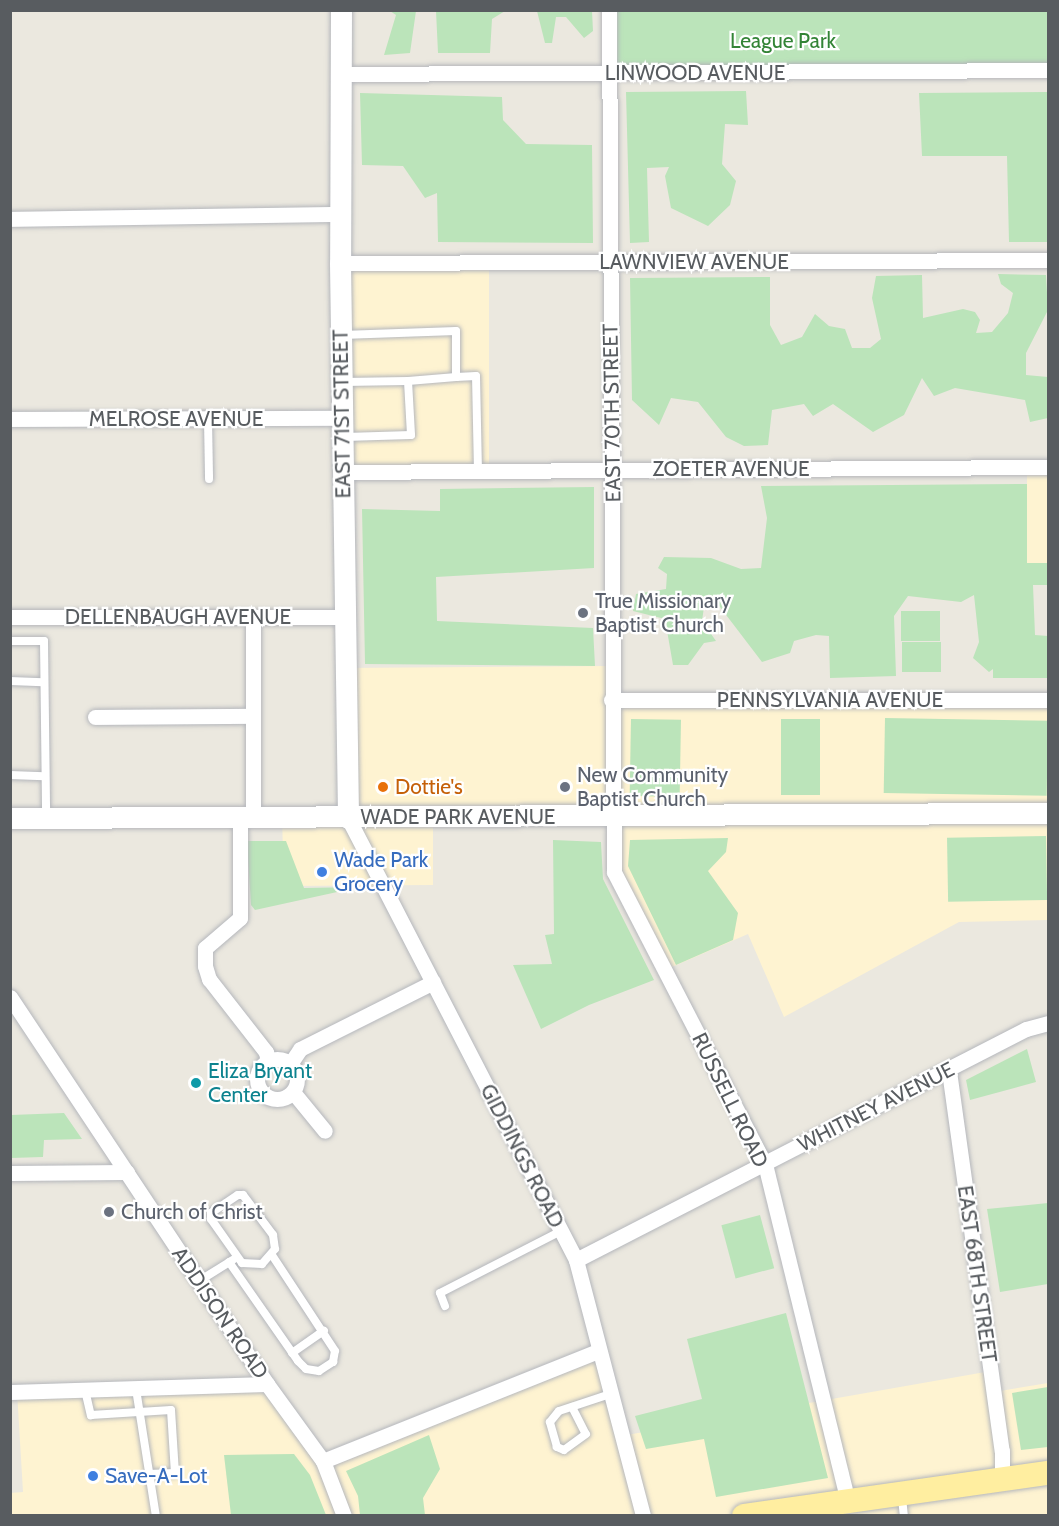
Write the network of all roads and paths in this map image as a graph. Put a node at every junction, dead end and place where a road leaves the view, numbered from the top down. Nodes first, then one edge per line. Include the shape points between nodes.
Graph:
1 (341, 10) edge
2 (609, 10) edge
3 (1048, 70) edge
4 (341, 74) junction
5 (609, 74) junction
6 (339, 214) junction
7 (10, 219) edge
8 (1048, 260) edge
9 (339, 263) junction
10 (609, 263) junction
11 (341, 335) junction
12 (456, 377) junction
13 (408, 381) junction
14 (342, 382) junction
15 (10, 419) edge
16 (208, 419) junction
17 (342, 427) junction
18 (1048, 467) edge
19 (614, 469) junction
20 (478, 471) junction
21 (342, 472) junction
22 (209, 479) dead end
23 (253, 616) junction
24 (345, 616) junction
25 (10, 617) edge
26 (10, 641) edge
27 (10, 681) edge
28 (44, 682) junction
29 (611, 700) junction
30 (1048, 700) edge
31 (254, 716) junction
32 (95, 717) dead end
33 (10, 775) edge
34 (44, 776) junction
35 (1048, 813) edge
36 (613, 816) junction
37 (10, 818) edge
38 (46, 818) junction
39 (247, 818) junction
40 (348, 818) junction
41 (432, 982) junction
42 (10, 997) edge
43 (1048, 1023) edge
44 (268, 1062) junction
45 (290, 1064) junction
46 (949, 1071) junction
47 (293, 1092) junction
48 (325, 1131) dead end
49 (765, 1164) junction
50 (127, 1172) junction
51 (10, 1173) edge
52 (561, 1231) junction
53 (273, 1256) junction
54 (233, 1260) junction
55 (576, 1260) junction
56 (199, 1281) junction
57 (444, 1305) dead end
58 (324, 1331) junction
59 (598, 1351) junction
60 (292, 1353) junction
61 (267, 1384) junction
62 (136, 1389) junction
63 (85, 1390) junction
64 (10, 1392) edge
65 (610, 1395) junction
66 (572, 1407) junction
67 (139, 1412) junction
68 (323, 1461) junction
69 (1048, 1473) edge
70 (148, 1474) junction
71 (1002, 1478) junction
72 (848, 1502) junction
73 (902, 1504) edge
74 (344, 1513) edge
75 (156, 1515) edge
76 (643, 1515) edge
77 (744, 1515) edge

1 - 4 street, EAST 71ST STREET
2 - 5 street, EAST 70TH STREET
3 - 5 street, LINWOOD AVENUE
4 - 5 street, LINWOOD AVENUE
4 - 6 street, EAST 71ST STREET
5 - 10 street, EAST 70TH STREET
6 - 7 street
6 - 9 street, EAST 71ST STREET
8 - 10 street, LAWNVIEW AVENUE
9 - 10 street, LAWNVIEW AVENUE
9 - 11 street, EAST 71ST STREET
10 - 19 street, EAST 70TH STREET
11 - 12 lane via 456,332
11 - 14 street, EAST 71ST STREET
12 - 13 lane
12 - 20 lane via 476,376
13 - 14 lane
13 - 17 lane via 411,435
14 - 17 street, EAST 71ST STREET
15 - 16 street, MELROSE AVENUE
16 - 17 street, MELROSE AVENUE
16 - 22 lane
17 - 21 street, EAST 71ST STREET
18 - 19 street, ZOETER AVENUE
19 - 20 street, ZOETER AVENUE
19 - 29 street, EAST 70TH STREET
20 - 21 street, ZOETER AVENUE
21 - 24 street, EAST 71ST STREET
23 - 24 street, DELLENBAUGH AVENUE
23 - 25 street, DELLENBAUGH AVENUE
23 - 31 street
24 - 40 street, EAST 71ST STREET
26 - 28 lane via 44,641
27 - 28 lane
28 - 34 lane
29 - 30 street, PENNSYLVANIA AVENUE
29 - 36 street, EAST 70TH STREET
31 - 32 street
31 - 39 street
33 - 34 lane
34 - 38 lane
35 - 36 street, WADE PARK AVENUE
36 - 40 street, WADE PARK AVENUE
36 - 49 street, RUSSELL ROAD via 614,872
37 - 38 street, WADE PARK AVENUE
38 - 39 street, WADE PARK AVENUE
39 - 40 street, WADE PARK AVENUE
39 - 44 street via 240,918 205,948 205,966 209,979 266,1052
40 - 41 street, GIDDINGS ROAD
41 - 45 street via 300,1049
41 - 52 street, GIDDINGS ROAD
42 - 50 street, ADDISON ROAD
43 - 46 street, WHITNEY AVENUE via 1026,1029
44 - 45 street
44 - 47 street via 258,1081 265,1094 279,1099
45 - 47 street via 297,1077
46 - 49 street, WHITNEY AVENUE
46 - 71 street, EAST 68TH STREET via 1002,1451
47 - 48 street
49 - 55 street, WHITNEY AVENUE
49 - 72 street, RUSSELL ROAD
50 - 51 street
50 - 56 street, ADDISON ROAD
52 - 55 street, GIDDINGS ROAD
52 - 57 lane via 440,1293
53 - 54 lane via 255,1266
53 - 54 lane via 275,1242 243,1195 211,1213
53 - 58 lane
54 - 56 lane
54 - 60 lane
55 - 59 street, GIDDINGS ROAD
56 - 61 street, ADDISON ROAD
58 - 60 lane
58 - 60 lane via 335,1351 333,1362 319,1371 306,1369
59 - 65 street, GIDDINGS ROAD
59 - 68 street
61 - 62 street
61 - 68 street, ADDISON ROAD
62 - 63 street
62 - 67 lane
63 - 64 street
63 - 67 lane via 92,1415
65 - 66 lane
65 - 76 street, GIDDINGS ROAD
66 - 66 lane via 559,1411 550,1422 557,1446 564,1450 586,1434
67 - 70 lane
67 - 70 lane via 171,1410 175,1473
68 - 74 street, ADDISON ROAD
69 - 71 main road
70 - 75 lane
71 - 73 main road
72 - 73 main road
72 - 77 main road

